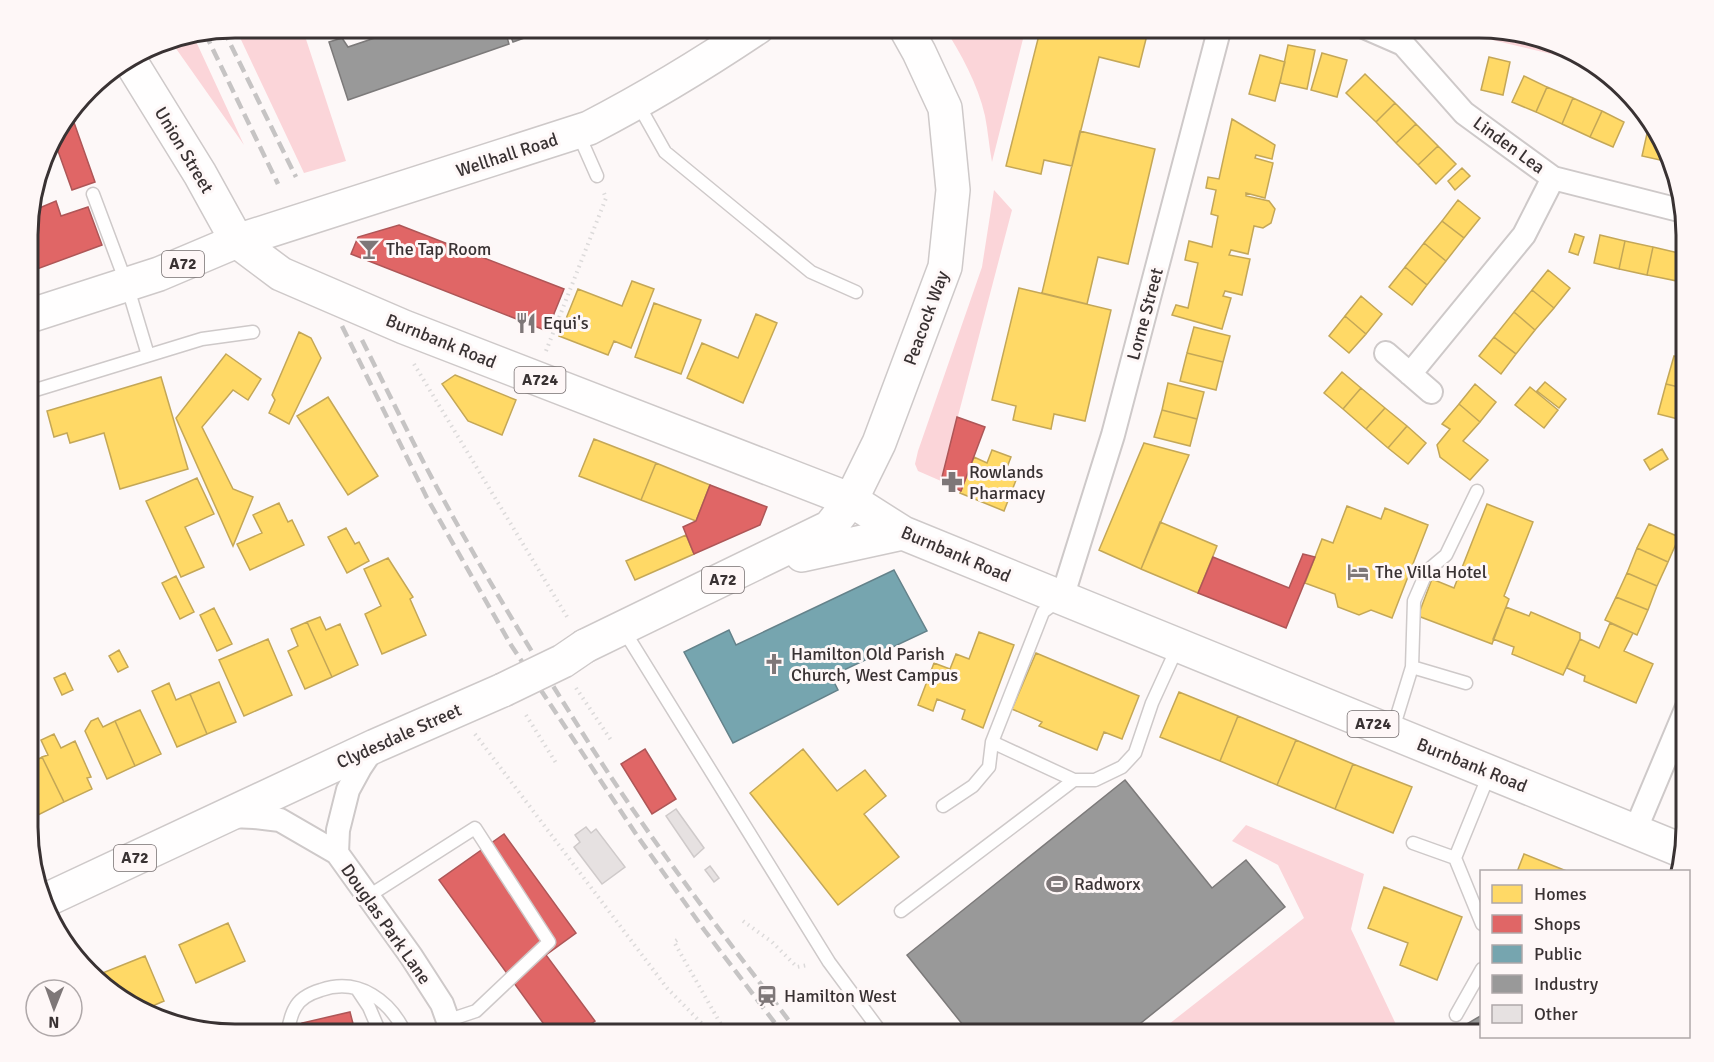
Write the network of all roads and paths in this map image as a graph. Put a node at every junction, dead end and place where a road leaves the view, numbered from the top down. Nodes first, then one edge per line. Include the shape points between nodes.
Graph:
1 (742, 38) edge
2 (911, 38) edge
3 (1217, 38) edge
4 (1389, 38) edge
5 (133, 66) edge
6 (637, 103) junction
7 (578, 132) junction
8 (597, 176) joint
9 (1553, 178) junction
10 (93, 194) dead end
11 (1674, 209) edge
12 (237, 241) junction
13 (127, 285) junction
14 (856, 292) dead end
15 (38, 313) edge
16 (404, 327) junction
17 (253, 332) dead end
18 (1386, 353) dead end
19 (148, 355) junction
20 (1410, 374) junction
21 (536, 378) junction
22 (38, 389) edge
23 (1431, 392) dead end
24 (1477, 491) dead end
25 (851, 500) junction
26 (903, 533) junction
27 (750, 567) junction
28 (1062, 598) junction
29 (622, 628) junction
30 (1178, 644) junction
31 (585, 646) junction
32 (1412, 667) junction
33 (1466, 683) dead end
34 (577, 689) dead end
35 (456, 710) junction
36 (526, 715) dead end
37 (1392, 732) junction
38 (1676, 733) edge
39 (610, 740) dead end
40 (992, 742) junction
41 (375, 746) junction
42 (556, 764) dead end
43 (1490, 772) junction
44 (1074, 780) junction
45 (943, 806) dead end
46 (223, 816) junction
47 (1635, 831) junction
48 (1413, 843) dead end
49 (1675, 848) edge
50 (337, 853) junction
51 (1455, 858) junction
52 (367, 897) junction
53 (51, 898) edge
54 (901, 911) dead end
55 (1480, 919) edge
56 (743, 921) dead end
57 (677, 940) dead end
58 (829, 962) junction
59 (1480, 973) edge
60 (357, 989) junction
61 (1456, 1015) dead end
62 (291, 1018) junction
63 (290, 1024) edge
64 (292, 1024) edge
65 (376, 1024) edge
66 (402, 1024) edge
67 (450, 1024) edge
68 (456, 1024) edge
69 (702, 1024) edge
70 (721, 1024) edge
71 (875, 1024) edge

1 - 6 main road, Wellhall Road
2 - 25 main road, Peacock Way via 945,108 953,190 945,267 879,442
3 - 28 street, Lorne Street via 1113,435
4 - 9 street, Linden Lea via 1403,44 1464,113
5 - 12 main road, Union Street / A724
6 - 7 main road, Wellhall Road
6 - 14 lane via 665,152 811,272
7 - 8 lane
7 - 12 main road, Wellhall Road
8 - 21 path via 606,198
9 - 11 street, Linden Lea
9 - 20 street via 1524,235
10 - 13 lane
12 - 13 main road, A72
12 - 16 main road, Burnbank Road / A724 via 281,274
13 - 15 main road, A72
13 - 19 lane
16 - 21 main road, Burnbank Road / A724
16 - 31 path via 413,363
17 - 19 lane via 202,339
18 - 20 street
19 - 22 lane
20 - 23 street
21 - 25 main road, Burnbank Road / A724
24 - 32 lane via 1446,555 1427,571 1414,601
25 - 26 main road, Burnbank Road / A724
25 - 27 main road, Clydesdale Street / A72 via 830,527
26 - 27 main road, Clydesdale Street
26 - 28 main road, Burnbank Road / A724
27 - 29 main road, Clydesdale Street / A72
28 - 30 main road, Burnbank Road / A724
28 - 40 lane via 1043,612
29 - 31 main road, Clydesdale Street / A72
29 - 58 lane
30 - 37 main road, Burnbank Road / A724
30 - 44 lane via 1135,753 1122,767 1095,780
31 - 35 main road, Clydesdale Street / A72, bridge
32 - 33 lane
32 - 37 lane
34 - 39 path
35 - 41 main road, Clydesdale Street / A72
35 - 69 path via 667,988
36 - 42 path
37 - 43 main road, Burnbank Road / A724
38 - 47 street
40 - 44 lane
40 - 45 lane via 989,767 973,786
41 - 46 main road, Clydesdale Street / A72
41 - 50 street, Douglas Park Lane via 348,790
43 - 47 main road, Burnbank Road / A724
43 - 51 lane
44 - 54 lane
46 - 50 street via 279,820
46 - 53 main road, Clydesdale Street / A72
47 - 49 main road, Burnbank Road / A724
48 - 51 lane
50 - 52 street, Douglas Park Lane
51 - 55 lane
52 - 67 street, Douglas Park Lane via 411,956
52 - 68 lane via 475,828 549,942 476,1011
56 - 58 path via 798,967
57 - 70 path via 674,942
58 - 71 lane
59 - 61 lane
60 - 62 lane via 336,986 312,993 301,1000
60 - 65 lane
60 - 66 lane via 386,1004
62 - 63 lane
62 - 64 lane

